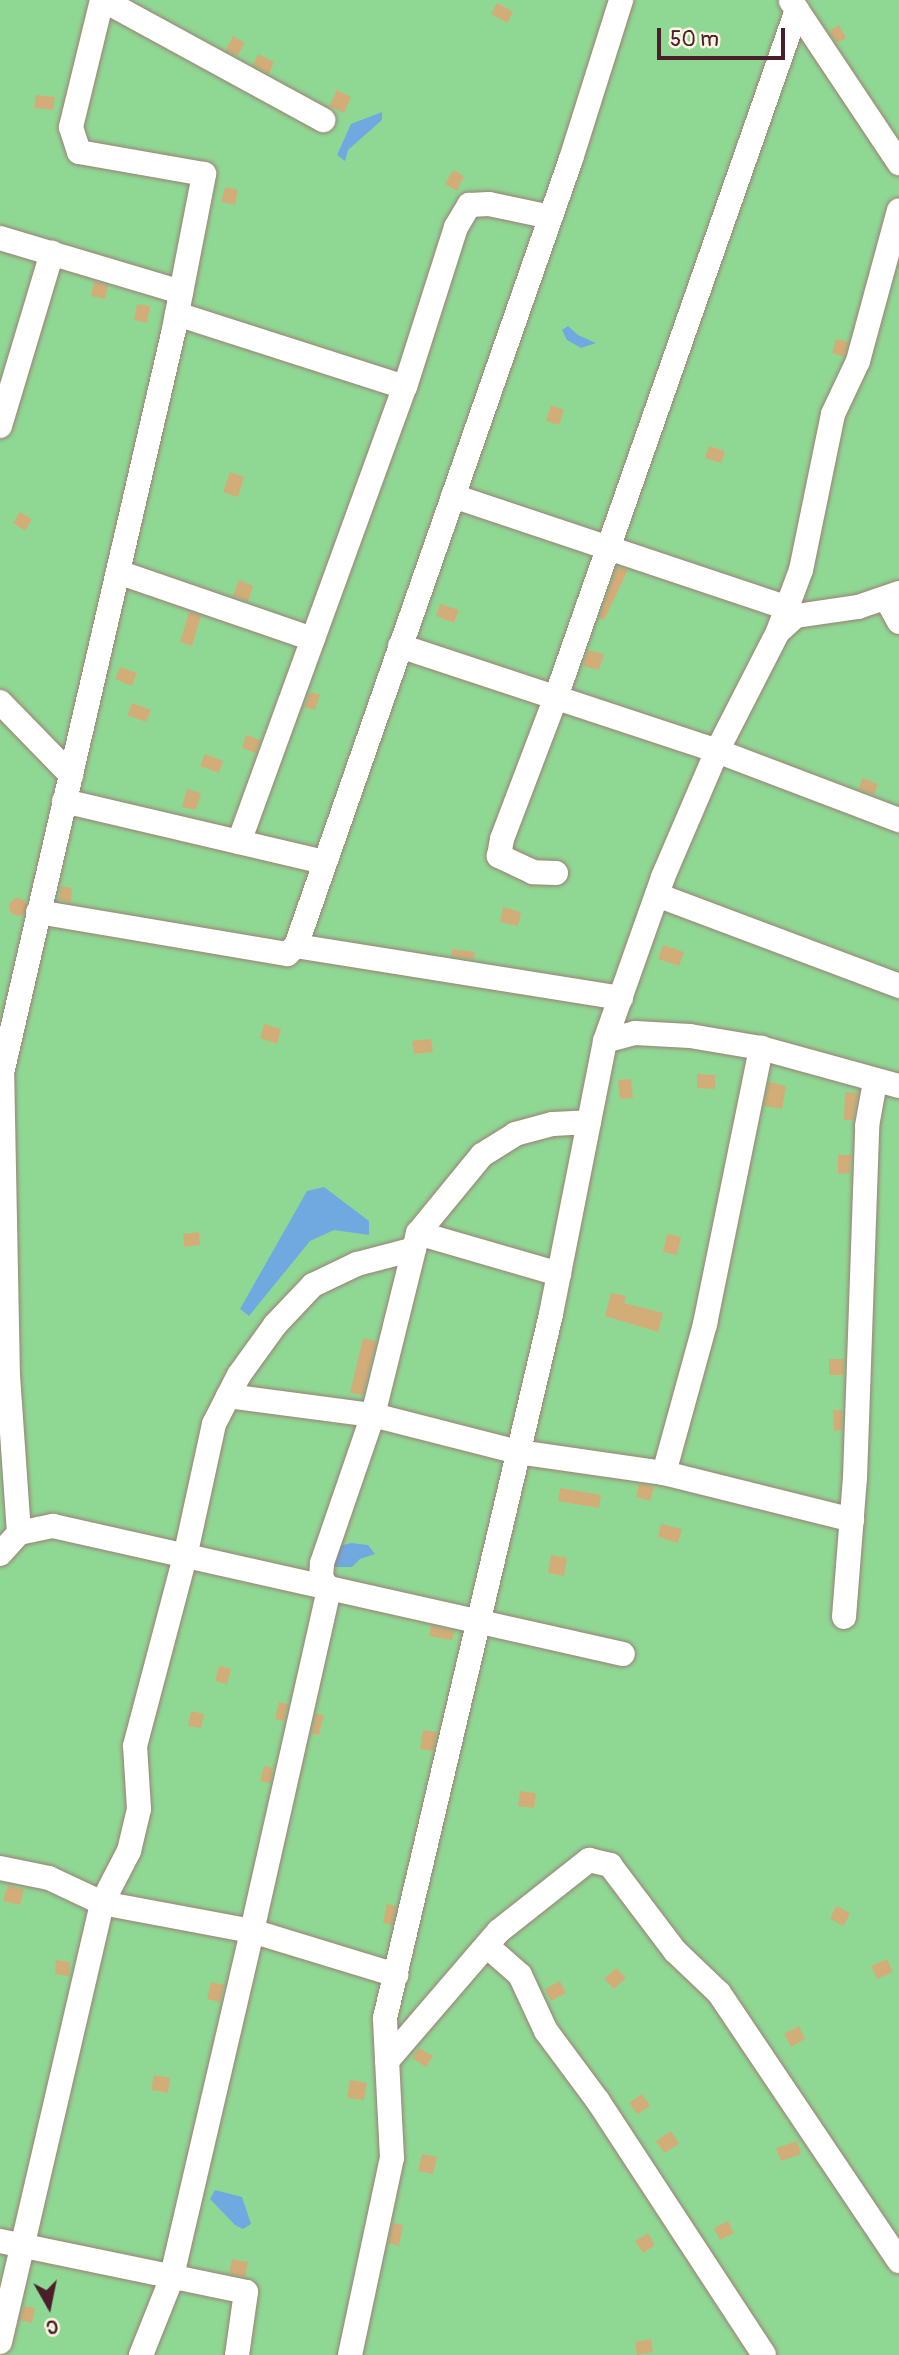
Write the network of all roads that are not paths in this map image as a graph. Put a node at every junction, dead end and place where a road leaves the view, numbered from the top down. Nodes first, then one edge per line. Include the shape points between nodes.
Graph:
1 (103, 0) edge
2 (621, 0) edge
3 (794, 5) edge
4 (323, 120) dead end
5 (899, 163) edge
6 (899, 210) edge
7 (551, 217) junction
8 (0, 238) edge
9 (52, 253) junction
10 (179, 303) junction
11 (405, 387) junction
12 (0, 426) edge
13 (453, 496) junction
14 (607, 547) junction
15 (118, 572) junction
16 (893, 596) edge
17 (787, 608) junction
18 (899, 622) edge
19 (778, 632) junction
20 (313, 639) junction
21 (400, 646) junction
22 (556, 698) junction
23 (0, 702) edge
24 (717, 751) junction
25 (71, 775) junction
26 (64, 801) junction
27 (899, 820) edge
28 (239, 842) junction
29 (324, 862) junction
30 (556, 873) dead end
31 (657, 895) junction
32 (38, 912) junction
33 (296, 946) junction
34 (899, 985) edge
35 (621, 998) junction
36 (605, 1041) junction
37 (761, 1048) junction
38 (887, 1084) edge
39 (589, 1122) junction
40 (416, 1241) junction
41 (559, 1274) junction
42 (228, 1396) junction
43 (373, 1415) junction
44 (518, 1452) junction
45 (664, 1473) junction
46 (852, 1520) junction
47 (19, 1533) junction
48 (0, 1554) edge
49 (185, 1557) junction
50 (329, 1589) junction
51 (844, 1617) dead end
52 (478, 1621) junction
53 (623, 1654) dead end
54 (0, 1868) edge
55 (102, 1903) junction
56 (252, 1930) junction
57 (487, 1945) junction
58 (396, 1975) junction
59 (387, 2061) junction
60 (10, 2243) edge
61 (899, 2261) edge
62 (171, 2280) junction
63 (0, 2342) edge
64 (141, 2355) edge
65 (237, 2355) edge
66 (350, 2355) edge
67 (764, 2355) edge

1 - 4 street
1 - 10 street via 71,127 79,152 204,174
2 - 7 street
3 - 5 street
3 - 14 street
6 - 17 street via 858,361 833,414 801,570
7 - 11 street via 489,204 469,205 456,227
7 - 13 street
8 - 9 street
9 - 10 street
9 - 12 street
10 - 11 street
10 - 15 street
11 - 20 street
13 - 14 street
13 - 21 street
14 - 17 street
14 - 22 street
15 - 20 street
15 - 25 street
16 - 18 street
16 - 19 street via 796,616
17 - 19 street
19 - 24 street
20 - 28 street
21 - 22 street
21 - 29 street
22 - 24 street
22 - 30 street via 499,856 533,872
23 - 25 street
24 - 27 street
24 - 31 street
25 - 26 street
26 - 28 street
26 - 32 street
28 - 29 street
29 - 33 street
31 - 34 street
31 - 35 street
32 - 33 street via 287,954
32 - 47 street via 2,1073 8,1377
33 - 35 street
35 - 36 street
36 - 37 street via 649,1034
36 - 39 street
37 - 38 street
37 - 45 street via 705,1324
38 - 46 street via 867,1126
39 - 40 street via 553,1124 515,1134 482,1155
39 - 41 street
40 - 41 street
40 - 42 street via 313,1286 275,1325
40 - 43 street
41 - 44 street
42 - 43 street
42 - 49 street via 214,1424
43 - 44 street
43 - 50 street via 322,1563 321,1578
44 - 45 street
44 - 52 street
45 - 46 street
46 - 51 street
47 - 48 street
47 - 49 street via 52,1526
49 - 50 street
49 - 55 street via 135,1746 139,1809 129,1851
50 - 52 street
50 - 56 street
52 - 53 street
52 - 58 street
54 - 55 street via 49,1878
55 - 56 street via 166,1919
55 - 60 street
56 - 58 street
56 - 62 street
57 - 59 street
57 - 61 street via 589,1860 610,1865 675,1951 719,1993
57 - 67 street via 520,1975 546,2031 598,2101
58 - 59 street via 385,2018
59 - 66 street via 392,2158
60 - 62 street
60 - 63 street
62 - 64 street
62 - 65 street via 246,2292

